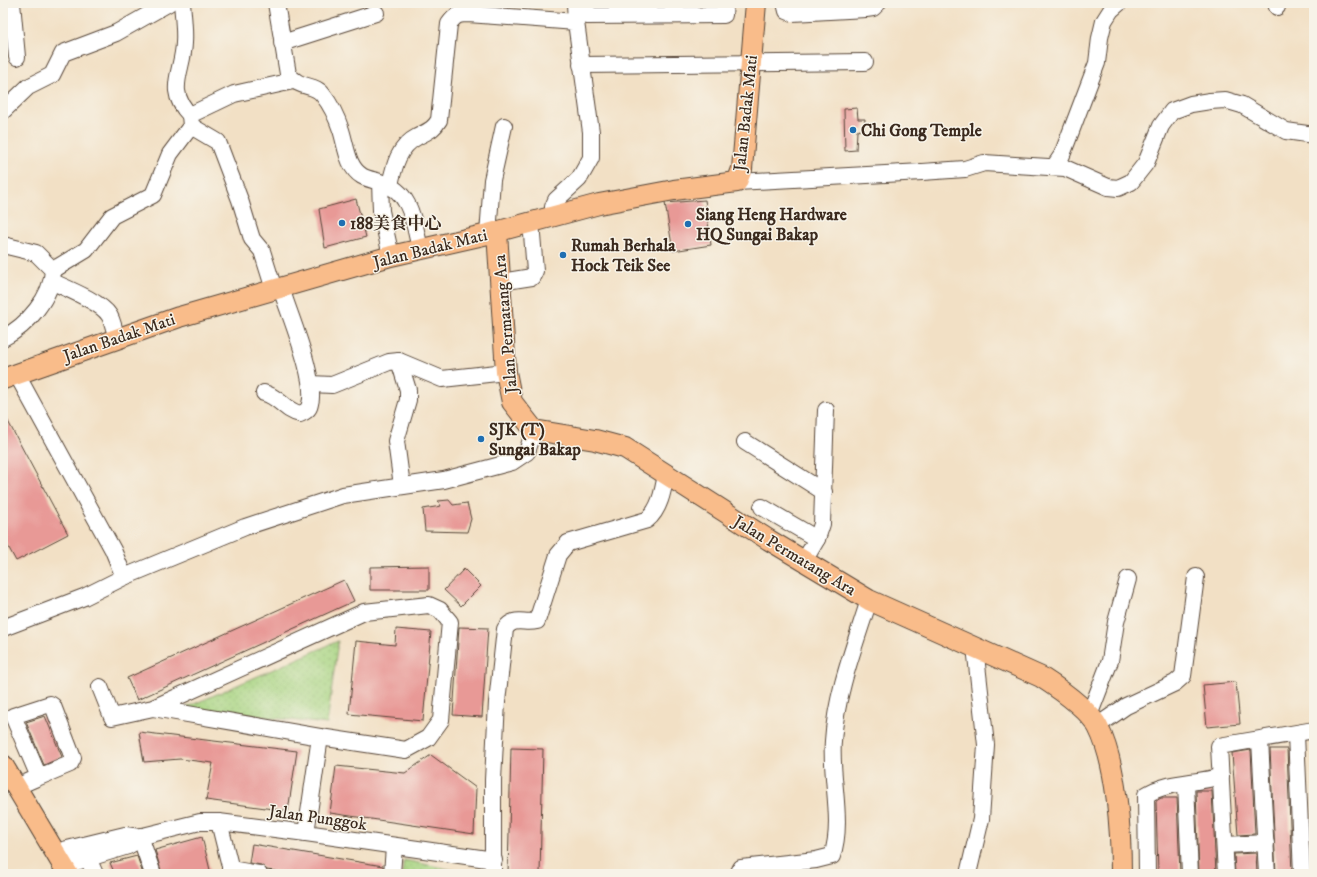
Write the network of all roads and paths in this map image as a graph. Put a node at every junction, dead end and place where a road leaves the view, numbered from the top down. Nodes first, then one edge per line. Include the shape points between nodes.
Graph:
1 (12, 3) edge
2 (169, 3) edge
3 (182, 3) edge
4 (276, 3) edge
5 (574, 3) edge
6 (586, 3) edge
7 (756, 3) edge
8 (785, 3) edge
9 (878, 3) edge
10 (1119, 3) edge
11 (832, 7) edge
12 (460, 8) edge
13 (725, 9) edge
14 (376, 13) dead end
15 (576, 22) junction
16 (282, 43) junction
17 (17, 57) dead end
18 (865, 62) dead end
19 (752, 64) junction
20 (581, 66) junction
21 (293, 81) junction
22 (3, 111) edge
23 (191, 121) junction
24 (504, 126) dead end
25 (1314, 135) edge
26 (1054, 167) junction
27 (736, 182) junction
28 (385, 184) junction
29 (554, 216) junction
30 (531, 222) junction
31 (492, 233) junction
32 (3, 245) edge
33 (420, 249) junction
34 (390, 256) junction
35 (53, 276) junction
36 (501, 282) junction
37 (277, 288) junction
38 (3, 338) edge
39 (117, 338) junction
40 (399, 361) junction
41 (506, 372) junction
42 (10, 376) edge
43 (311, 384) junction
44 (264, 393) dead end
45 (826, 410) dead end
46 (534, 430) junction
47 (745, 442) dead end
48 (666, 474) junction
49 (402, 486) junction
50 (824, 492) junction
51 (762, 507) dead end
52 (817, 539) junction
53 (804, 561) junction
54 (124, 577) junction
55 (1196, 577) dead end
56 (1128, 579) dead end
57 (869, 600) junction
58 (3, 628) edge
59 (975, 647) junction
60 (100, 687) dead end
61 (196, 688) junction
62 (152, 708) junction
63 (198, 716) junction
64 (1091, 719) junction
65 (1314, 730) edge
66 (1296, 734) junction
67 (320, 737) junction
68 (1260, 740) junction
69 (3, 765) edge
70 (1221, 776) junction
71 (39, 777) junction
72 (1186, 784) junction
73 (16, 787) junction
74 (219, 822) junction
75 (306, 833) junction
76 (139, 837) junction
77 (1266, 843) junction
78 (1224, 845) junction
79 (394, 847) junction
80 (88, 858) junction
81 (62, 864) edge
82 (493, 867) edge
83 (231, 871) edge
84 (95, 874) edge
85 (153, 874) edge
86 (259, 874) edge
87 (392, 874) edge
88 (738, 874) edge
89 (968, 874) edge
90 (1121, 874) edge
91 (1147, 874) edge
92 (1190, 874) edge
93 (1226, 874) edge
94 (1267, 874) edge
95 (1302, 874) edge

1 - 17 street
2 - 22 street via 116,33 63,53 52,75 28,87
3 - 23 street via 184,43 176,89
4 - 16 street
5 - 15 street
6 - 13 street via 587,16
7 - 19 main road, Jalan Badak Mati
8 - 11 street via 787,11 792,13
9 - 11 street via 873,8
10 - 26 street via 1104,21 1097,63 1062,156
12 - 15 street
12 - 28 street via 450,24 439,120 434,128 405,146
14 - 16 street
15 - 20 street
16 - 21 street via 288,74
18 - 19 street
19 - 20 street
19 - 27 main road, Jalan Badak Mati via 742,169
20 - 29 street via 591,132 591,158 579,179 556,200
21 - 23 street via 234,94 212,103
21 - 28 street via 322,93 341,130 353,166 362,176
23 - 35 street via 170,154 153,195 112,216 86,250
23 - 37 street via 218,142 252,239 262,251 272,283
24 - 31 street via 492,180
25 - 26 street via 1286,131 1242,105 1225,100 1210,101 1172,111 1161,126 1146,163 1131,182 1118,188 1108,187 1065,168
26 - 27 street via 984,163 965,169
27 - 29 main road, Jalan Badak Mati via 614,201
28 - 33 street via 405,198 411,210
28 - 34 street via 381,211
29 - 30 main road, Jalan Badak Mati
30 - 31 main road, Jalan Badak Mati
30 - 36 street via 535,272 532,277
31 - 33 main road, Jalan Badak Mati
31 - 36 main road, Jalan Permatang Ara
32 - 35 street via 36,253
33 - 34 main road, Jalan Badak Mati
34 - 37 main road, Jalan Badak Mati
35 - 38 street via 32,316 15,332
35 - 39 street via 103,308 109,315
36 - 41 main road, Jalan Permatang Ara
37 - 39 main road, Jalan Badak Mati via 179,316
37 - 43 street via 283,294
39 - 42 main road, Jalan Badak Mati
40 - 41 street via 442,379
40 - 43 street via 389,362 332,385
40 - 49 street via 408,390 408,400 396,441
41 - 46 main road, Jalan Permatang Ara via 512,402
42 - 54 street via 113,550
43 - 44 street via 311,404 300,414 291,412 271,395
45 - 50 street
46 - 48 main road, Jalan Permatang Ara via 595,440 625,448
46 - 49 street via 527,452 512,462 444,480
47 - 50 street
48 - 53 main road, Jalan Permatang Ara
48 - 82 street via 659,502 647,520 568,543 558,555 537,621 516,621 509,623 504,630 493,780
49 - 54 street via 342,494 245,527
50 - 52 street via 822,524
51 - 52 street
52 - 53 street
53 - 57 main road, Jalan Permatang Ara
54 - 58 street via 84,597
55 - 64 street via 1183,676 1175,683 1126,706
56 - 64 street via 1116,622 1110,661 1092,708
57 - 59 main road, Jalan Permatang Ara
57 - 88 street via 836,713 832,764 836,846 832,856 741,868
59 - 64 main road, Jalan Permatang Ara via 1041,676 1066,693
59 - 89 street via 986,745 981,819
60 - 62 street via 112,717
61 - 62 street
61 - 63 street via 194,701
61 - 67 street via 364,612 429,605 440,610 450,622 441,720 428,738 406,750
62 - 63 street
63 - 67 street
64 - 90 main road, Jalan Permatang Ara via 1110,759
65 - 66 street
66 - 68 street
66 - 95 street
67 - 75 street
68 - 70 street via 1219,746
68 - 77 street
69 - 73 main road
70 - 72 street
70 - 78 street
71 - 71 street via 13,716 50,704 73,758 70,764
71 - 73 street
72 - 91 street via 1155,789 1146,795
72 - 92 street
73 - 81 main road
74 - 75 street, Jalan Punggok
74 - 76 street, Jalan Punggok via 200,822
74 - 83 street
75 - 79 street, Jalan Punggok
76 - 80 street, Jalan Punggok via 128,846
76 - 81 street, Jalan Punggok via 125,835
76 - 85 street
77 - 78 street
77 - 94 street
78 - 93 street
79 - 82 street, Jalan Punggok
79 - 87 street
80 - 81 street, Jalan Punggok
80 - 84 street
83 - 86 street

